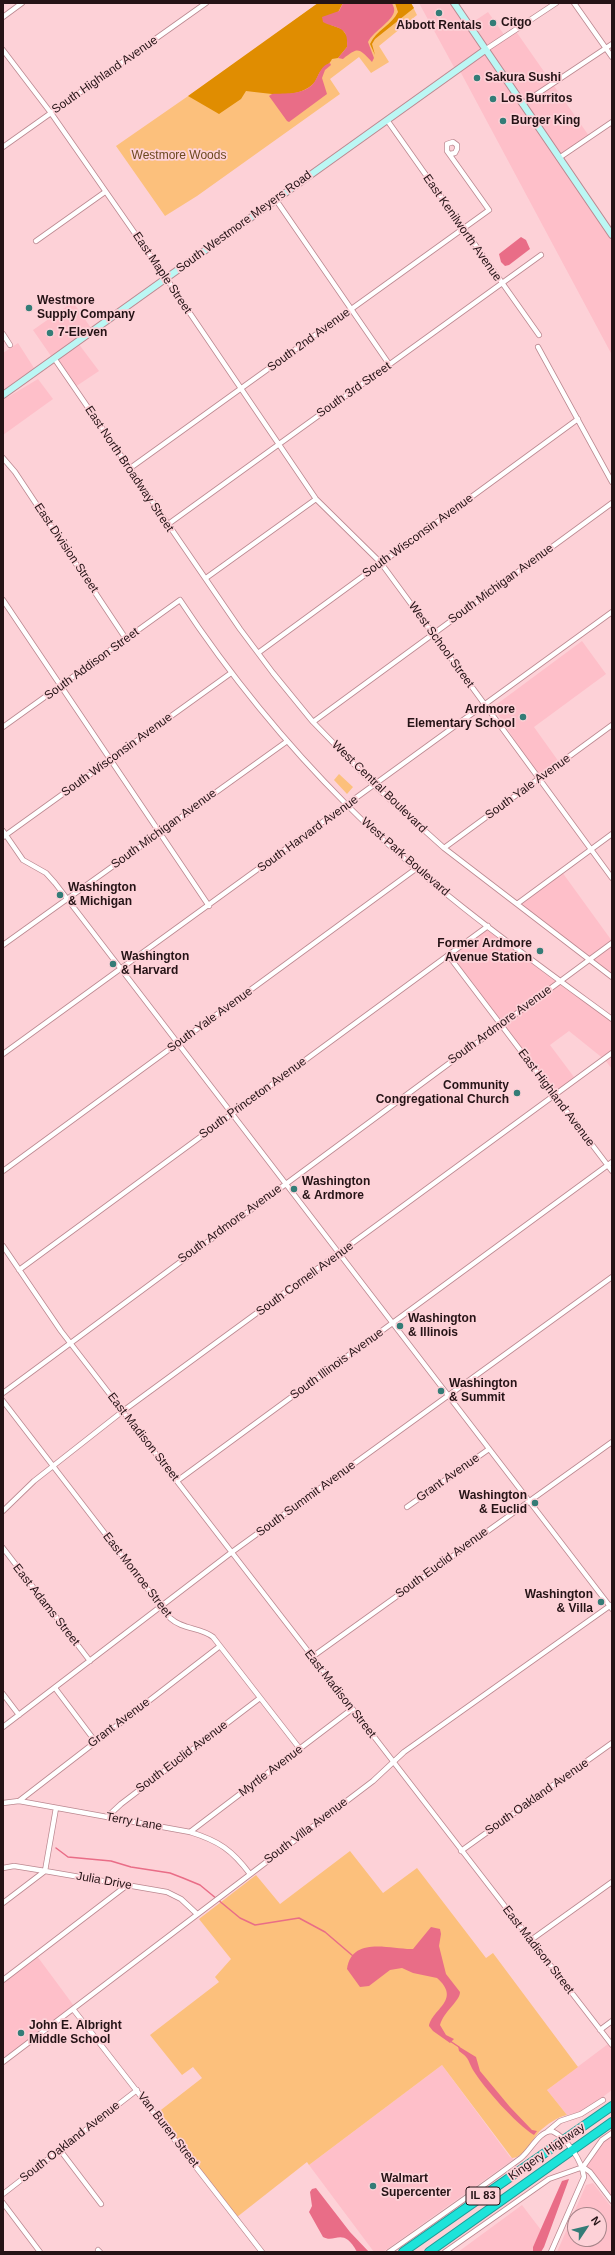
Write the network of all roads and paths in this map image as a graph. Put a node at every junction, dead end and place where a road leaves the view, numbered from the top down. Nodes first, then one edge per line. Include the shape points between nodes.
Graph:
1 (22, 3) edge
2 (206, 3) edge
3 (454, 3) edge
4 (556, 3) edge
5 (574, 3) edge
6 (3, 17) edge
7 (612, 44) edge
8 (606, 48) junction
9 (3, 50) edge
10 (485, 50) junction
11 (612, 57) edge
12 (522, 104) junction
13 (51, 113) junction
14 (387, 120) junction
15 (612, 122) edge
16 (3, 147) edge
17 (450, 154) dead end
18 (559, 158) junction
19 (105, 192) junction
20 (276, 200) junction
21 (463, 229) junction
22 (611, 234) edge
23 (36, 241) dead end
24 (541, 255) dead end
25 (166, 278) junction
26 (501, 284) junction
27 (351, 309) junction
28 (3, 334) edge
29 (539, 335) dead end
30 (10, 345) dead end
31 (538, 347) dead end
32 (54, 358) junction
33 (389, 364) junction
34 (240, 389) junction
35 (3, 395) edge
36 (578, 419) junction
37 (278, 444) junction
38 (3, 458) edge
39 (129, 469) junction
40 (612, 482) edge
41 (316, 499) junction
42 (612, 503) edge
43 (167, 525) junction
44 (381, 562) junction
45 (206, 578) junction
46 (180, 600) joint
47 (3, 601) edge
48 (612, 612) edge
49 (433, 634) junction
50 (126, 639) junction
51 (258, 653) junction
52 (231, 673) junction
53 (62, 686) junction
54 (485, 705) junction
55 (313, 722) junction
56 (612, 725) edge
57 (3, 727) edge
58 (286, 742) junction
59 (111, 759) junction
60 (539, 778) junction
61 (375, 786) junction
62 (347, 806) junction
63 (160, 832) junction
64 (4, 834) edge
65 (612, 834) edge
66 (444, 848) junction
67 (591, 850) junction
68 (417, 868) junction
69 (612, 878) edge
70 (67, 899) junction
71 (517, 904) junction
72 (209, 906) junction
73 (488, 926) junction
74 (612, 943) edge
75 (3, 945) edge
76 (448, 955) junction
77 (589, 960) junction
78 (121, 969) junction
79 (612, 977) edge
80 (560, 981) junction
81 (612, 1019) edge
82 (501, 1025) junction
83 (178, 1043) junction
84 (612, 1052) edge
85 (3, 1054) edge
86 (554, 1095) junction
87 (232, 1113) junction
88 (610, 1164) edge
89 (3, 1171) edge
90 (612, 1171) edge
91 (286, 1183) junction
92 (3, 1246) edge
93 (340, 1253) junction
94 (19, 1270) junction
95 (612, 1276) edge
96 (393, 1323) junction
97 (70, 1342) junction
98 (3, 1392) edge
99 (448, 1396) junction
100 (3, 1401) edge
101 (123, 1411) junction
102 (612, 1442) edge
103 (489, 1449) junction
104 (52, 1466) junction
105 (178, 1481) junction
106 (529, 1501) junction
107 (407, 1507) dead end
108 (3, 1511) edge
109 (3, 1548) edge
110 (232, 1552) junction
111 (611, 1606) edge
112 (161, 1607) junction
113 (220, 1646) junction
114 (312, 1657) junction
115 (90, 1661) junction
116 (55, 1688) junction
117 (3, 1694) edge
118 (260, 1698) junction
119 (352, 1709) junction
120 (19, 1715) junction
121 (3, 1727) edge
122 (95, 1741) junction
123 (612, 1743) edge
124 (300, 1749) junction
125 (393, 1762) junction
126 (19, 1801) junction
127 (3, 1803) edge
128 (56, 1808) junction
129 (107, 1817) junction
130 (190, 1832) junction
131 (461, 1851) junction
132 (3, 1868) edge
133 (45, 1870) junction
134 (250, 1874) junction
135 (612, 1882) edge
136 (126, 1886) junction
137 (3, 1903) edge
138 (197, 1914) junction
139 (531, 1940) junction
140 (3, 1980) edge
141 (74, 2009) junction
142 (612, 2021) edge
143 (600, 2030) junction
144 (612, 2045) edge
145 (3, 2062) edge
146 (137, 2090) junction
147 (603, 2100) dead end
148 (612, 2106) edge
149 (612, 2122) edge
150 (548, 2131) junction
151 (612, 2133) edge
152 (564, 2141) junction
153 (60, 2150) junction
154 (572, 2150) junction
155 (583, 2167) junction
156 (3, 2194) edge
157 (612, 2201) edge
158 (3, 2203) edge
159 (101, 2204) dead end
160 (40, 2252) edge
161 (262, 2252) edge
162 (389, 2252) edge
163 (403, 2252) edge
164 (429, 2252) edge
165 (445, 2252) edge
166 (551, 2252) edge

1 - 6 street
2 - 13 street, South Highland Avenue
3 - 10 street
4 - 10 street
5 - 8 street
7 - 8 street
8 - 11 street
8 - 12 street
9 - 13 street, East Maple Street
10 - 12 street
10 - 14 street, South Westmore Meyers Road
12 - 18 street
13 - 16 street, South Highland Avenue
13 - 19 street, East Maple Street
14 - 20 street, South Westmore Meyers Road
14 - 21 street, East Kenilworth Avenue
15 - 18 street
17 - 21 street, South 2nd Avenue via 489,210
18 - 22 street
19 - 23 street
19 - 25 street, East Maple Street
20 - 25 street, South Westmore Meyers Road
20 - 27 street
21 - 26 street, East Kenilworth Avenue
21 - 27 street, South 2nd Avenue
24 - 26 street, South 3rd Street
25 - 32 street, South Westmore Meyers Road
25 - 34 street, East Maple Street
26 - 29 street, East Kenilworth Avenue
26 - 33 street, South 3rd Street
27 - 33 street
27 - 34 street, South 2nd Avenue
28 - 30 street
31 - 36 street
32 - 35 street, South Westmore Meyers Road
32 - 39 street, East North Broadway Street
33 - 37 street, South 3rd Street
34 - 37 street, East Maple Street
34 - 39 street, South 2nd Avenue
36 - 40 street
36 - 44 street, South Wisconsin Avenue
37 - 41 street, East Maple Street
37 - 43 street, South 3rd Street
38 - 50 street, East Division Street via 15,472
39 - 43 street, East North Broadway Street
41 - 44 street, West School Street
41 - 45 street
42 - 49 street, South Michigan Avenue
43 - 45 street, East North Broadway Street
44 - 49 street, West School Street
44 - 51 street, South Wisconsin Avenue
45 - 51 street, West Central Boulevard
46 - 50 street, South Addison Street
46 - 52 street, West Park Boulevard
47 - 53 street
48 - 54 street, South Harvard Avenue
49 - 54 street, West School Street
49 - 55 street, South Michigan Avenue
50 - 53 street, South Addison Street
51 - 55 street, West Central Boulevard
52 - 58 street, West Park Boulevard
52 - 59 street, South Wisconsin Avenue
53 - 57 street, South Addison Street
53 - 59 street
54 - 60 street, West School Street
54 - 61 street, South Harvard Avenue
55 - 61 street, West Central Boulevard
56 - 60 street, South Yale Avenue
58 - 62 street, West Park Boulevard
58 - 63 street, South Michigan Avenue
59 - 63 street
59 - 64 street, South Wisconsin Avenue
60 - 66 street, South Yale Avenue
60 - 67 street, West School Street
61 - 62 street, South Harvard Avenue
61 - 66 street, West Central Boulevard
62 - 68 street, West Park Boulevard
62 - 72 street, South Harvard Avenue
63 - 70 street, South Michigan Avenue
63 - 72 street
64 - 70 street via 23,860 50,877
65 - 67 street
66 - 71 street, West Central Boulevard
67 - 69 street, West School Street
67 - 71 street
68 - 73 street, West Park Boulevard
68 - 83 street, South Yale Avenue
70 - 75 street, South Michigan Avenue
70 - 78 street
71 - 77 street, West Central Boulevard
72 - 78 street, South Harvard Avenue
73 - 76 street, South Princeton Avenue
73 - 80 street, West Park Boulevard
74 - 77 street, South Ardmore Avenue
76 - 82 street, East Highland Avenue
76 - 87 street, South Princeton Avenue
77 - 79 street, West Central Boulevard
77 - 80 street, South Ardmore Avenue
78 - 83 street
78 - 85 street, South Harvard Avenue
80 - 81 street, West Park Boulevard
80 - 82 street, South Ardmore Avenue
82 - 86 street, East Highland Avenue
82 - 91 street, South Ardmore Avenue
83 - 87 street
83 - 89 street, South Yale Avenue
84 - 86 street, South Cornell Avenue
86 - 88 street, East Highland Avenue
86 - 93 street, South Cornell Avenue
87 - 91 street
87 - 94 street, South Princeton Avenue
88 - 90 street, East Highland Avenue
88 - 96 street, South Illinois Avenue
91 - 93 street
91 - 97 street, South Ardmore Avenue
92 - 94 street, East Madison Street
93 - 96 street
93 - 101 street, South Cornell Avenue
94 - 97 street, East Madison Street
95 - 99 street, South Summit Avenue
96 - 99 street
96 - 105 street, South Illinois Avenue
97 - 98 street, South Ardmore Avenue
97 - 101 street, East Madison Street
99 - 103 street
99 - 110 street, South Summit Avenue
100 - 104 street, East Monroe Street
101 - 104 street, South Cornell Avenue
101 - 105 street, East Madison Street
102 - 106 street, South Euclid Avenue
103 - 106 street
103 - 107 street, Grant Avenue
104 - 108 street, South Cornell Avenue
104 - 112 street, East Monroe Street
105 - 110 street, East Madison Street
106 - 111 street
106 - 114 street, South Euclid Avenue
109 - 115 street, East Adams Street
110 - 112 street, South Summit Avenue
110 - 114 street, East Madison Street
111 - 125 street, South Villa Avenue
112 - 113 street, East Monroe Street via 175,1623 210,1635
112 - 115 street, South Summit Avenue
113 - 118 street, East Monroe Street
113 - 122 street, Grant Avenue
114 - 119 street, East Madison Street
115 - 116 street, South Summit Avenue
116 - 120 street, South Summit Avenue
116 - 122 street
117 - 120 street
118 - 124 street, East Monroe Street
118 - 129 street, South Euclid Avenue
119 - 124 street, Myrtle Avenue
119 - 125 street, East Madison Street
120 - 121 street, South Summit Avenue
122 - 126 street, Grant Avenue
123 - 131 street, South Oakland Avenue
124 - 130 street, Myrtle Avenue
125 - 131 street, East Madison Street
125 - 134 street, South Villa Avenue via 373,1781
126 - 127 street, Terry Lane
126 - 128 street, Terry Lane
128 - 129 street, Terry Lane
128 - 133 street
129 - 130 street, Terry Lane
130 - 134 street, Terry Lane via 227,1848
131 - 139 street, East Madison Street
132 - 133 street, Julia Drive via 14,1866
133 - 136 street, Julia Drive
133 - 137 street
134 - 138 street, South Villa Avenue
135 - 139 street
136 - 138 street, Julia Drive via 167,1892 181,1899
136 - 140 street
138 - 141 street, South Villa Avenue
139 - 143 street, East Madison Street
141 - 145 street, South Villa Avenue
141 - 146 street, Van Buren Street
142 - 143 street
143 - 144 street, East Madison Street
146 - 153 street, South Oakland Avenue
146 - 161 street, Van Buren Street
147 - 150 street via 581,2114 560,2121
148 - 152 highway, Kingery Highway / IL 83
149 - 154 highway, Kingery Highway / IL 83
150 - 152 street via 558,2133
150 - 162 street via 523,2156
151 - 155 street via 602,2140
152 - 154 street
152 - 163 highway, Kingery Highway / IL 83
153 - 156 street, South Oakland Avenue
153 - 159 street
154 - 155 street
154 - 164 highway, Kingery Highway / IL 83
155 - 157 street via 590,2172
155 - 165 street via 549,2179
155 - 166 street via 584,2177
158 - 160 street

